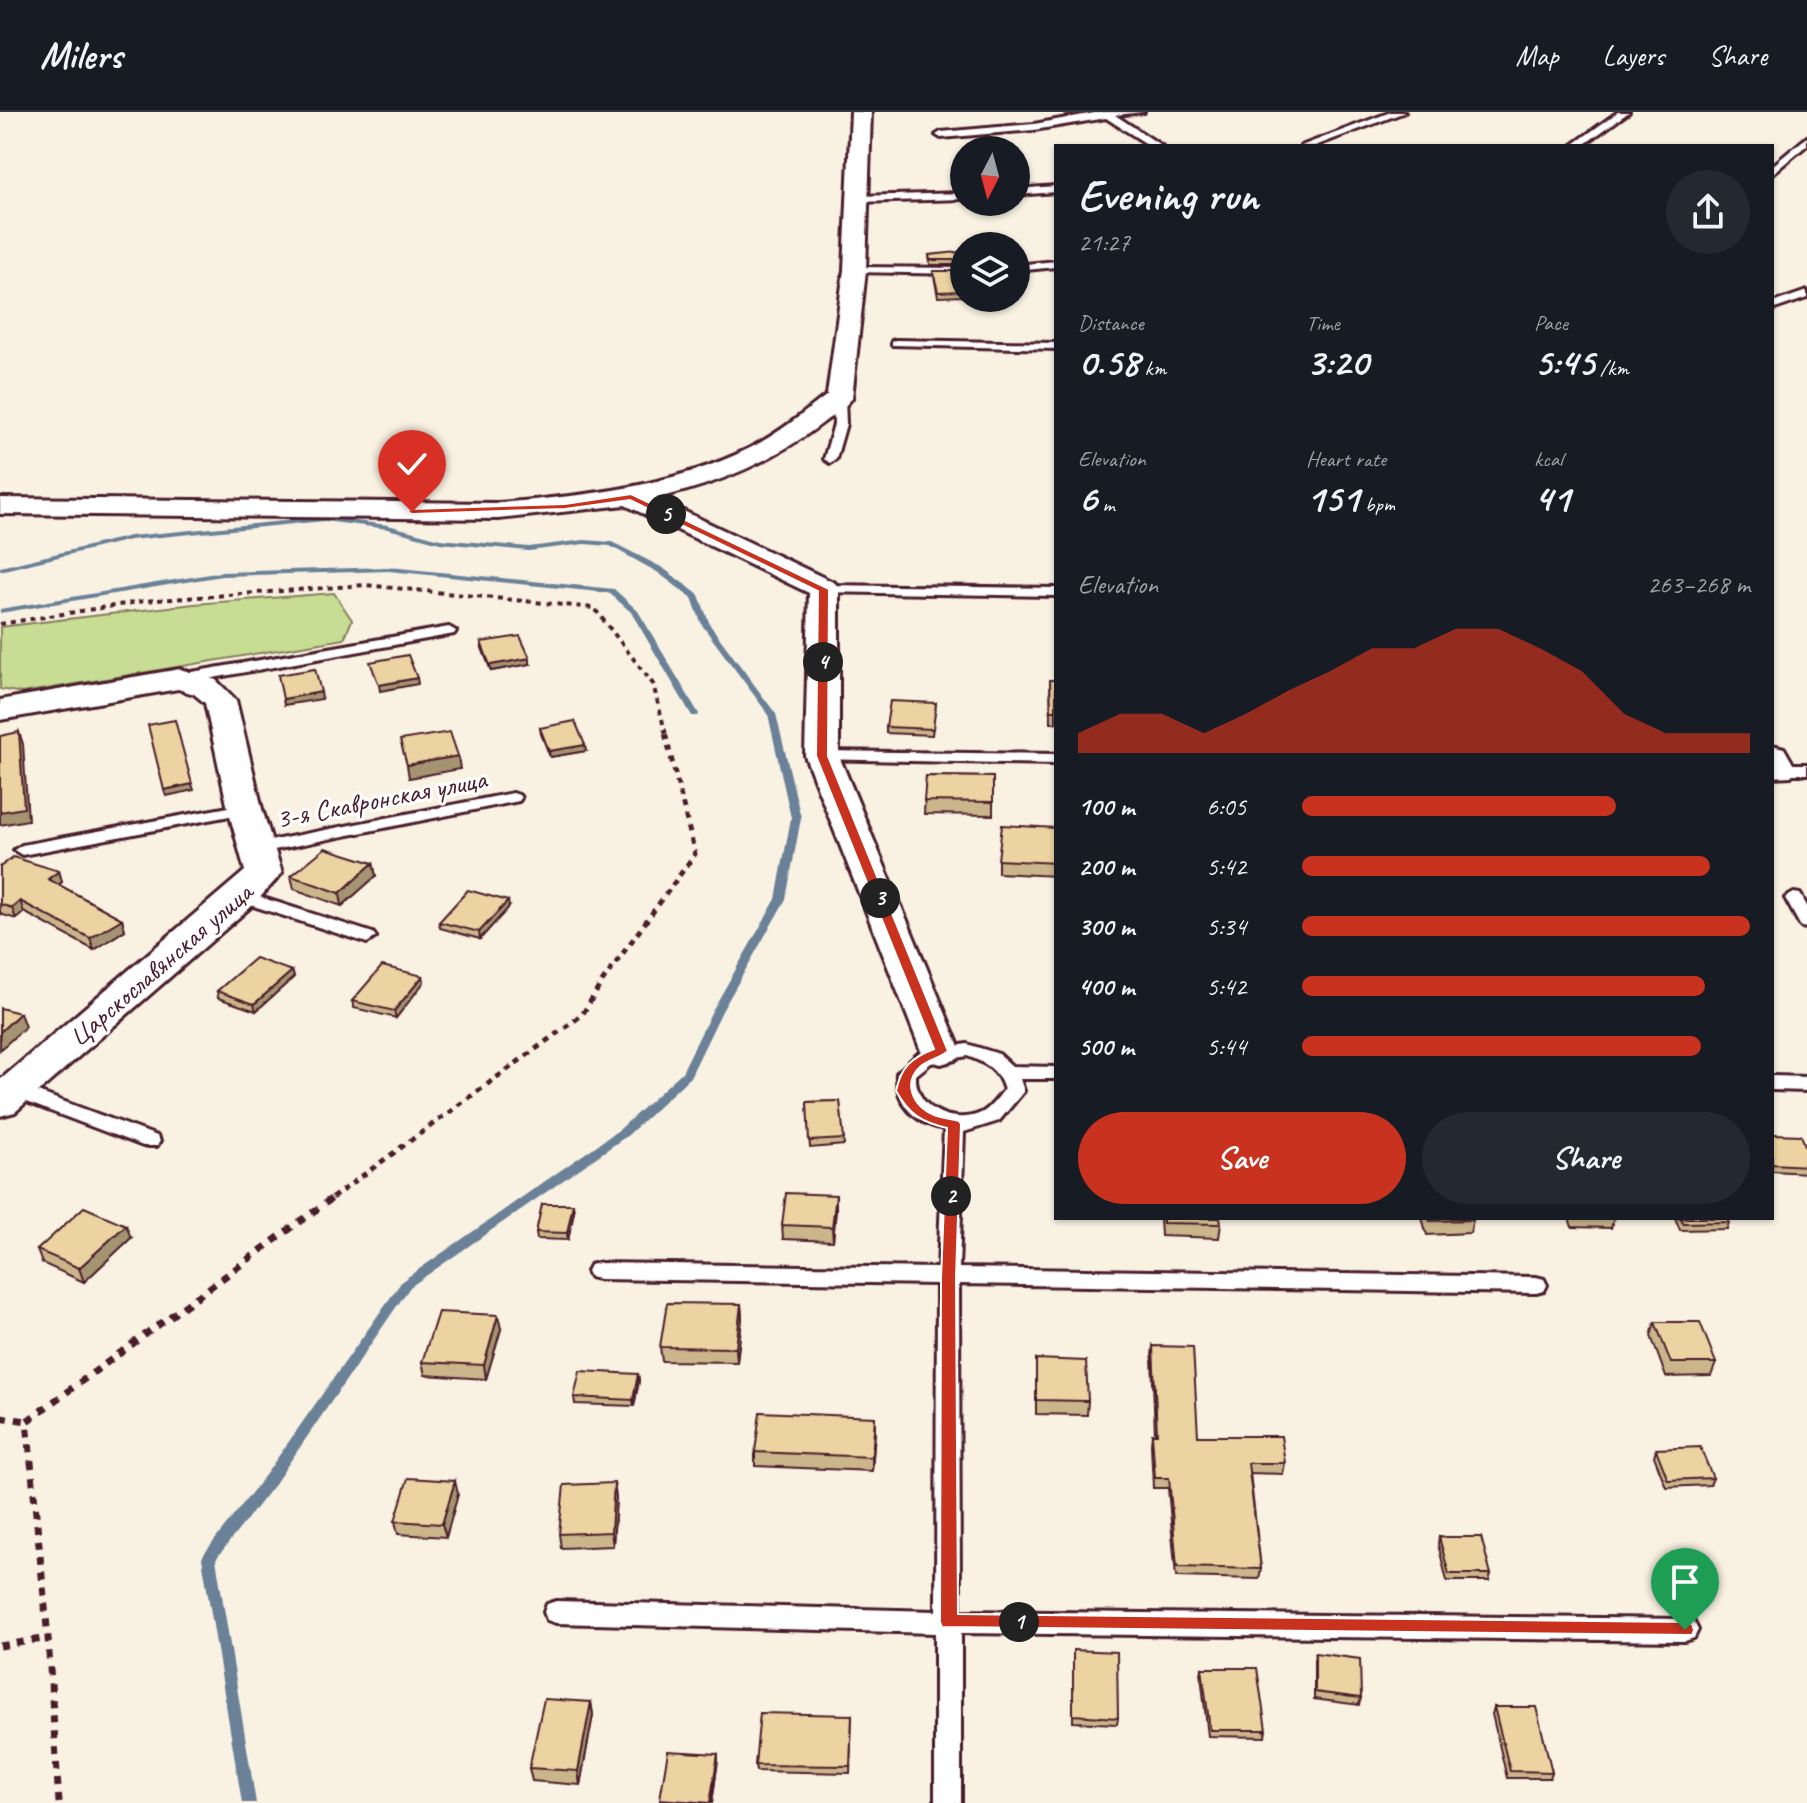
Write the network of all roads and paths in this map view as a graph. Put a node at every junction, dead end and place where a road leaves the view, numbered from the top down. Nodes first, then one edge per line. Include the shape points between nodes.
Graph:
1 (861, 112) edge
2 (1139, 112) edge
3 (1400, 112) edge
4 (1624, 112) edge
5 (1104, 114) edge
6 (941, 135) dead end
7 (1807, 140) edge
8 (1154, 144) edge
9 (1312, 144) edge
10 (1579, 144) edge
11 (1774, 169) edge
12 (1054, 189) edge
13 (1030, 191) edge
14 (950, 196) edge
15 (857, 199) junction
16 (1054, 264) edge
17 (1030, 267) edge
18 (855, 270) junction
19 (950, 271) edge
20 (1807, 294) edge
21 (1774, 306) edge
22 (896, 343) dead end
23 (1054, 346) edge
24 (839, 398) junction
25 (830, 459) dead end
26 (631, 497) junction
27 (0, 506) edge
28 (824, 589) junction
29 (1054, 592) edge
30 (0, 624) edge
31 (449, 631) dead end
32 (180, 679) junction
33 (0, 710) edge
34 (822, 756) junction
35 (1054, 759) edge
36 (513, 798) dead end
37 (245, 809) junction
38 (259, 848) junction
39 (22, 850) dead end
40 (241, 896) junction
41 (1794, 898) dead end
42 (1807, 923) edge
43 (367, 937) dead end
44 (941, 1051) junction
45 (1009, 1072) junction
46 (1054, 1073) edge
47 (1774, 1083) edge
48 (1807, 1084) edge
49 (4, 1093) edge
50 (954, 1124) junction
51 (150, 1141) dead end
52 (598, 1271) dead end
53 (948, 1278) junction
54 (1536, 1285) dead end
55 (0, 1417) edge
56 (27, 1421) junction
57 (556, 1612) dead end
58 (949, 1622) junction
59 (1685, 1630) dead end
60 (48, 1638) junction
61 (0, 1646) edge
62 (59, 1803) edge
63 (948, 1803) edge

1 - 15 street
2 - 5 lane
3 - 9 lane
4 - 10 lane
5 - 6 lane
5 - 8 lane
7 - 11 lane
12 - 13 lane
14 - 15 lane
15 - 18 street
16 - 17 lane
18 - 19 lane
18 - 24 street
20 - 21 lane
22 - 23 lane
24 - 25 lane via 840,424
24 - 26 street via 761,453
26 - 27 street via 498,511
26 - 28 street
28 - 29 lane
28 - 34 street
30 - 56 path via 144,601 366,585 594,608 653,684 695,854 582,1015
31 - 32 lane
32 - 33 street
32 - 37 street, Царскославянская улица via 205,687 220,700
34 - 35 lane
34 - 44 street
36 - 38 lane, 3-я Скавронская улица
37 - 38 street, Царскославянская улица
37 - 39 lane
38 - 40 street, Царскославянская улица via 264,873
40 - 43 lane
40 - 49 street, Царскославянская улица
41 - 42 lane
44 - 45 lane via 967,1050 992,1057
44 - 50 lane via 919,1060 906,1074 903,1091 930,1119
45 - 46 lane
45 - 50 lane via 1014,1091 1004,1109 982,1121
47 - 48 lane
49 - 51 lane
50 - 53 lane
52 - 53 lane
53 - 54 lane
53 - 58 lane
55 - 56 path
56 - 60 path
57 - 58 lane
58 - 59 lane
58 - 63 lane
60 - 61 path
60 - 62 path

